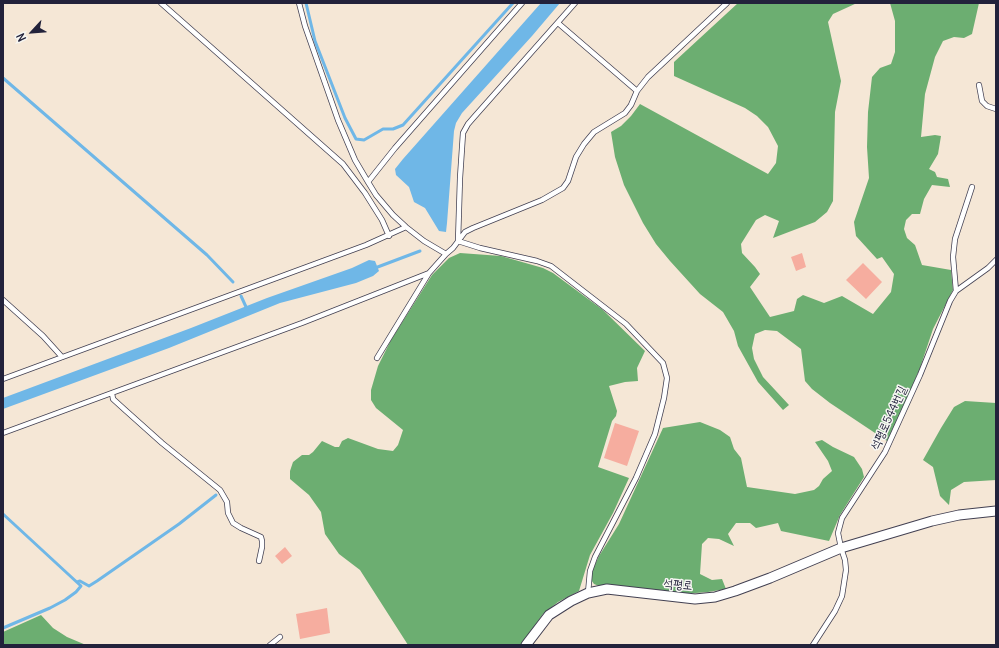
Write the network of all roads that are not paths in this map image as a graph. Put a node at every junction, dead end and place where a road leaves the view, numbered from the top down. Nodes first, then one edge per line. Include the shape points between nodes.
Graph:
1 (161, 3) edge
2 (299, 3) edge
3 (522, 3) edge
4 (576, 3) edge
5 (727, 3) edge
6 (558, 23) junction
7 (979, 85) dead end
8 (638, 91) junction
9 (996, 108) edge
10 (368, 182) junction
11 (972, 187) dead end
12 (406, 227) junction
13 (389, 236) junction
14 (458, 241) junction
15 (446, 254) junction
16 (996, 260) edge
17 (429, 273) junction
18 (956, 291) junction
19 (3, 300) edge
20 (62, 358) junction
21 (377, 358) dead end
22 (3, 379) edge
23 (112, 393) junction
24 (3, 433) edge
25 (996, 511) edge
26 (840, 548) junction
27 (259, 561) dead end
28 (588, 593) junction
29 (280, 637) dead end
30 (270, 645) edge
31 (526, 645) edge
32 (813, 645) edge

1 - 13 lane via 343,164 365,193
2 - 10 lane via 338,120 355,160
3 - 10 lane
4 - 6 lane
5 - 8 lane via 664,60
6 - 8 lane
6 - 14 lane via 468,124 463,133
7 - 9 lane via 982,101 987,106
8 - 14 lane via 625,113 594,132 584,144 563,188 542,200 465,232
10 - 12 lane via 393,215
11 - 18 lane via 955,239 953,257
12 - 13 lane
12 - 15 lane
13 - 20 lane
14 - 15 lane
14 - 28 lane via 551,266 626,324 663,363 667,378 655,434 636,478 595,557 590,571
15 - 17 lane
16 - 18 lane, 석평로544번길
17 - 21 lane
17 - 23 lane via 309,321
18 - 26 lane, 석평로544번길 via 885,452 842,518 838,533
19 - 20 lane via 43,336
20 - 22 lane
23 - 24 lane
23 - 27 lane via 113,399 124,409 220,490 234,523 262,540
25 - 26 street, 석평로 via 952,516
26 - 28 street, 석평로 via 770,578 715,597 695,599 607,590
26 - 32 lane via 846,570 842,596
28 - 31 street, 석평로 via 550,615
29 - 30 lane

